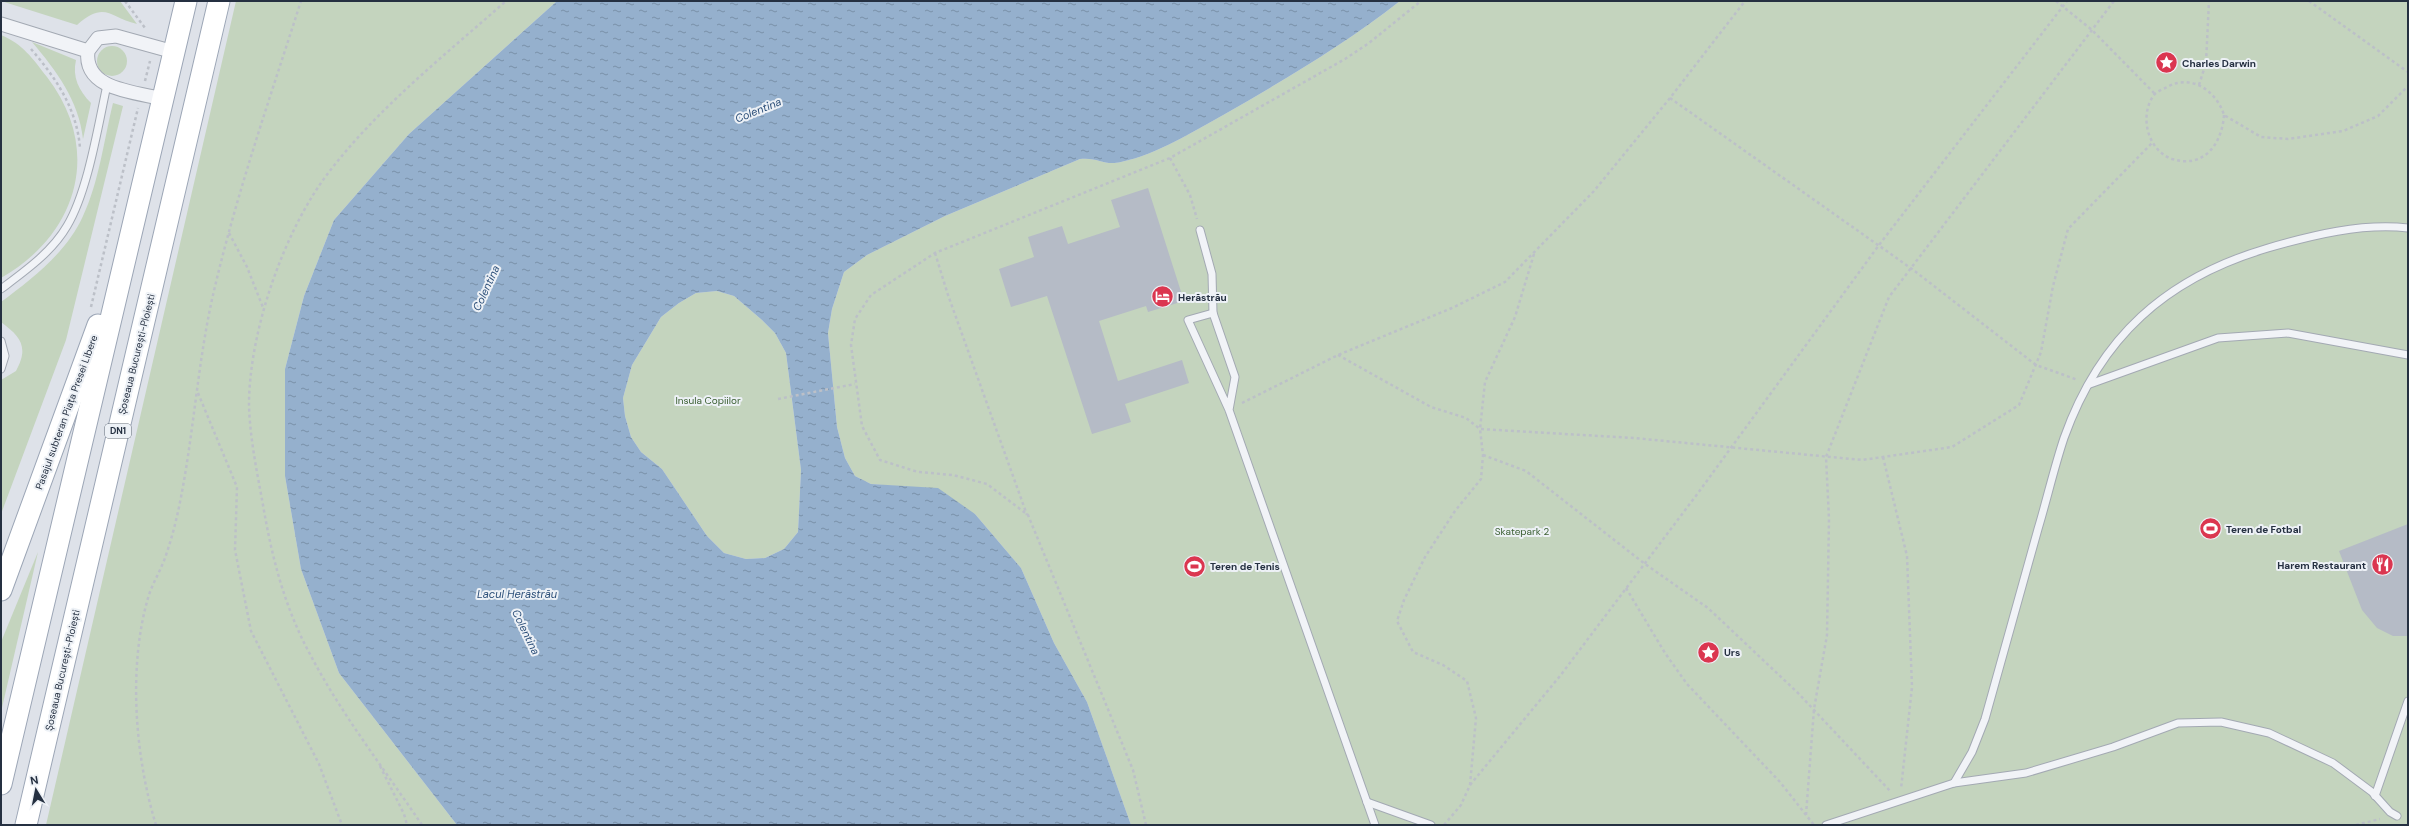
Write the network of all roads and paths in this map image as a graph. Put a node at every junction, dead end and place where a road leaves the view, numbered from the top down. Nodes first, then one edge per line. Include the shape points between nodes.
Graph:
1 (125, 1) edge
2 (186, 1) edge
3 (219, 1) edge
4 (301, 1) edge
5 (506, 1) edge
6 (1422, 1) edge
7 (1745, 1) edge
8 (2056, 1) edge
9 (2067, 1) edge
10 (2114, 1) edge
11 (2209, 1) edge
12 (2309, 1) edge
13 (2064, 7) junction
14 (1, 24) edge
15 (2092, 30) junction
16 (154, 43) junction
17 (28, 47) dead end
18 (88, 51) junction
19 (174, 52) junction
20 (2408, 72) edge
21 (107, 85) junction
22 (2199, 85) junction
23 (2408, 86) edge
24 (142, 93) junction
25 (2155, 94) junction
26 (1670, 98) junction
27 (164, 99) junction
28 (2224, 115) junction
29 (2152, 143) junction
30 (80, 150) dead end
31 (1170, 158) junction
32 (2408, 228) edge
33 (1200, 230) joint
34 (228, 232) junction
35 (132, 234) junction
36 (1879, 245) junction
37 (1534, 252) junction
38 (935, 253) junction
39 (1912, 269) junction
40 (1, 289) edge
41 (264, 310) junction
42 (90, 311) dead end
43 (1213, 313) junction
44 (1, 341) edge
45 (1338, 355) junction
46 (2408, 355) edge
47 (2036, 366) junction
48 (1, 369) edge
49 (855, 384) junction
50 (2089, 384) junction
51 (198, 392) junction
52 (778, 399) dead end
53 (1229, 410) junction
54 (1480, 429) junction
55 (1733, 447) junction
56 (1483, 455) junction
57 (1826, 457) junction
58 (1883, 457) junction
59 (1028, 515) junction
60 (1645, 564) junction
61 (1626, 588) junction
62 (1, 590) edge
63 (2408, 701) edge
64 (1814, 709) junction
65 (375, 755) junction
66 (1954, 783) junction
67 (1, 784) edge
68 (1470, 785) junction
69 (2375, 796) junction
70 (1900, 801) junction
71 (1367, 802) junction
72 (1806, 815) junction
73 (2397, 816) dead end
74 (26, 825) edge
75 (156, 825) edge
76 (342, 825) edge
77 (407, 825) edge
78 (422, 825) edge
79 (1146, 825) edge
80 (1375, 825) edge
81 (1431, 825) edge
82 (1444, 825) edge
83 (1814, 825) edge
84 (1826, 825) edge

1 - 16 path
2 - 19 main road
3 - 74 main road, Șoseaua București-Ploiești / DN1
4 - 34 path
5 - 41 path via 387,109 329,172 299,221 277,270
6 - 31 path via 1345,59
7 - 26 path
8 - 13 path
9 - 13 path
10 - 15 path
11 - 22 path via 2206,63
12 - 20 path
13 - 15 path
13 - 36 path
14 - 18 street
15 - 25 path
15 - 39 path
16 - 18 street via 106,36 98,38
16 - 19 street
16 - 24 path
17 - 30 path via 64,94 74,116
18 - 21 street via 88,68 92,76
19 - 27 main road
21 - 24 street
21 - 40 lane via 79,200 67,227 35,263
22 - 25 path via 2183,82
22 - 28 path via 2211,92
23 - 28 path via 2378,116 2343,131 2288,139 2261,137
24 - 27 street
24 - 42 path
25 - 29 path via 2147,116 2146,128
26 - 36 path
26 - 37 path via 1594,191
27 - 35 main road
28 - 29 path via 2223,131 2218,142 2209,152 2193,160 2172,158 2160,152
29 - 47 path via 2068,229
31 - 33 path via 1190,195
31 - 38 path
32 - 50 lane via 2352,229 2298,239 2245,255 2208,270 2176,288 2145,311 2118,341
33 - 43 lane via 1212,274
34 - 41 path via 247,267
34 - 51 path via 213,298
35 - 62 main road, Pasajul subteran Piața Presei Libere
35 - 67 main road
36 - 39 path
36 - 55 path
37 - 45 path via 1505,282 1452,308
37 - 54 path via 1515,317 1485,382
38 - 49 path via 871,295 855,319 851,345
38 - 59 path
39 - 47 path
39 - 57 path via 1889,298
41 - 65 path via 253,360 250,405 253,447 271,554 289,609 311,656
43 - 53 lane via 1235,376
43 - 53 lane via 1188,320
44 - 48 lane via 5,356
45 - 53 path
45 - 54 path via 1431,407 1466,418
46 - 50 lane via 2288,333 2218,338
47 - 50 path
47 - 58 path via 2019,405 1952,447
49 - 52 path
49 - 59 path via 862,426 880,460 918,472 953,475 987,484
50 - 66 lane via 2064,438 1985,719 1972,752
51 - 75 path via 192,441 178,514 164,559 148,597 140,636 138,681 141,761
51 - 76 path via 237,487 235,550 251,631 319,764
53 - 71 lane
54 - 55 path
54 - 56 path
55 - 57 path
55 - 60 path
56 - 60 path via 1526,471
56 - 68 path via 1481,479 1455,511 1425,557 1404,600 1397,621 1413,652 1443,665 1467,681 1476,718
57 - 58 path via 1862,460
57 - 64 path via 1827,635
58 - 70 path via 1907,556 1912,687
59 - 79 path via 1133,770
60 - 61 path
60 - 64 path via 1708,608
61 - 68 path via 1560,676
61 - 72 path via 1687,684 1780,782
63 - 69 lane
64 - 70 path
64 - 72 path
65 - 77 path
65 - 78 path
66 - 69 lane via 2026,773 2113,747 2178,723 2221,722 2269,732 2319,756 2333,763
66 - 70 lane
68 - 82 path via 1461,806
69 - 73 lane
70 - 84 lane
71 - 80 lane
71 - 81 lane
72 - 83 path

